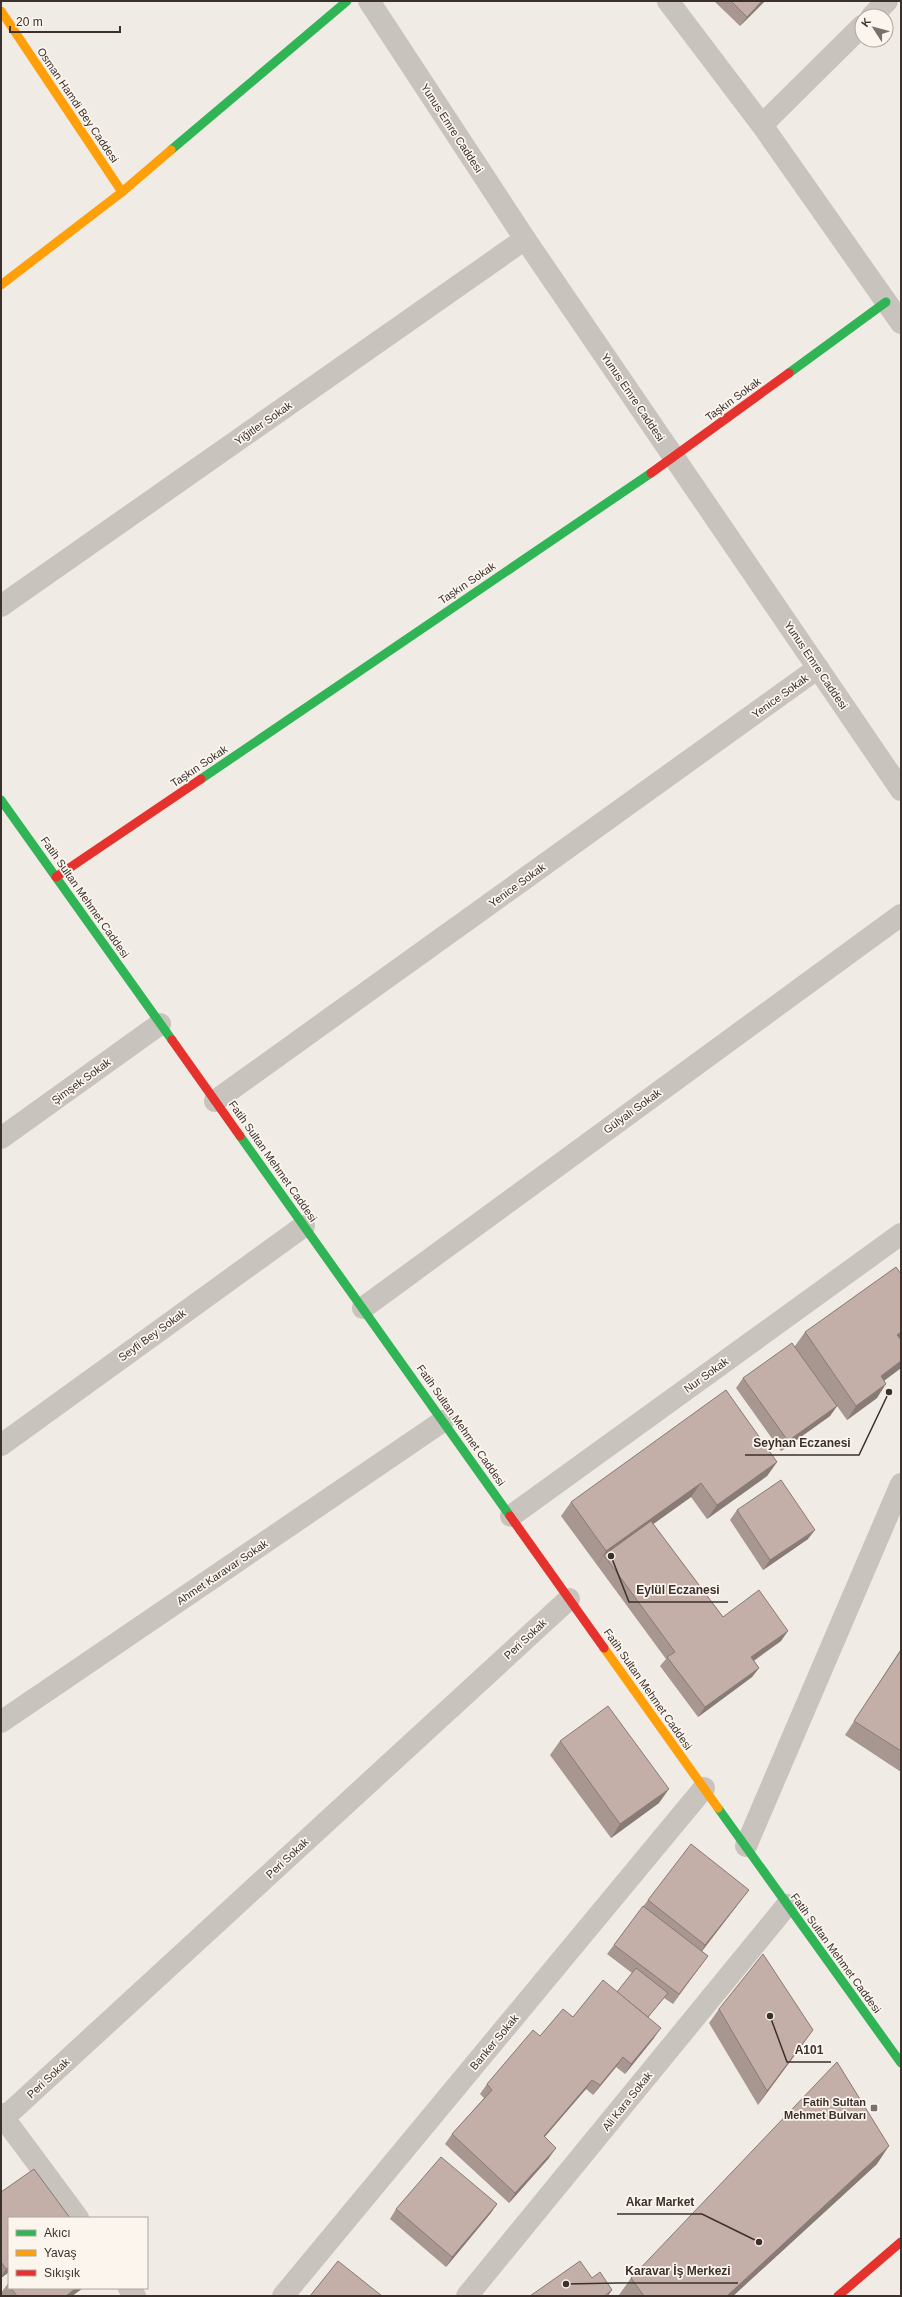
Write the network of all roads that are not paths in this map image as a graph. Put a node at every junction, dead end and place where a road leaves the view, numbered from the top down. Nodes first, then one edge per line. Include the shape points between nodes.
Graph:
1 (347, 1) edge
2 (369, 1) edge
3 (668, 1) edge
4 (888, 1) edge
5 (881, 8) edge
6 (1, 11) edge
7 (854, 34) edge
8 (762, 125) junction
9 (122, 192) junction
10 (526, 239) junction
11 (1, 285) edge
12 (886, 302) junction
13 (901, 323) edge
14 (674, 457) junction
15 (1, 606) edge
16 (818, 668) junction
17 (901, 790) edge
18 (1, 800) edge
19 (56, 877) junction
20 (901, 915) edge
21 (160, 1024) junction
22 (215, 1101) junction
23 (1, 1138) edge
24 (304, 1226) junction
25 (901, 1234) edge
26 (363, 1308) junction
27 (443, 1421) junction
28 (1, 1445) edge
29 (901, 1484) edge
30 (511, 1516) junction
31 (569, 1599) junction
32 (1, 1722) edge
33 (704, 1788) junction
34 (746, 1846) junction
35 (787, 1905) junction
36 (901, 2063) edge
37 (2, 2116) edge
38 (77, 2217) edge
39 (901, 2242) edge
40 (283, 2296) edge
41 (467, 2296) edge
42 (838, 2296) edge

1 - 9 street
2 - 10 street, Yunus Emre Caddesi
3 - 8 street
4 - 5 street
6 - 9 street, Osman Hamdi Bey Caddesi
7 - 8 street
8 - 12 street
9 - 11 street
10 - 14 street, Yunus Emre Caddesi
10 - 15 street, Yiğitler Sokak
12 - 13 street
12 - 14 street, Taşkın Sokak
14 - 16 street, Yunus Emre Caddesi
14 - 19 street, Taşkın Sokak
16 - 17 street, Yunus Emre Caddesi
16 - 22 street, Yenice Sokak
18 - 19 street, Fatih Sultan Mehmet Caddesi
19 - 21 street, Fatih Sultan Mehmet Caddesi
20 - 26 street, Gülyalı Sokak
21 - 22 street, Fatih Sultan Mehmet Caddesi
21 - 23 street, Şimşek Sokak
22 - 24 street, Fatih Sultan Mehmet Caddesi
24 - 26 street, Fatih Sultan Mehmet Caddesi
24 - 28 street, Seyfi Bey Sokak
25 - 30 street, Nur Sokak
26 - 27 street, Fatih Sultan Mehmet Caddesi
27 - 30 street, Fatih Sultan Mehmet Caddesi
27 - 32 street, Ahmet Karavar Sokak
29 - 34 street
30 - 31 street, Fatih Sultan Mehmet Caddesi
31 - 33 street, Fatih Sultan Mehmet Caddesi
31 - 37 street, Peri Sokak
33 - 34 street, Fatih Sultan Mehmet Caddesi
33 - 40 street, Banker Sokak
34 - 35 street, Fatih Sultan Mehmet Caddesi
35 - 36 street, Fatih Sultan Mehmet Caddesi
35 - 41 street, Ali Kara Sokak
37 - 38 street
39 - 42 street

